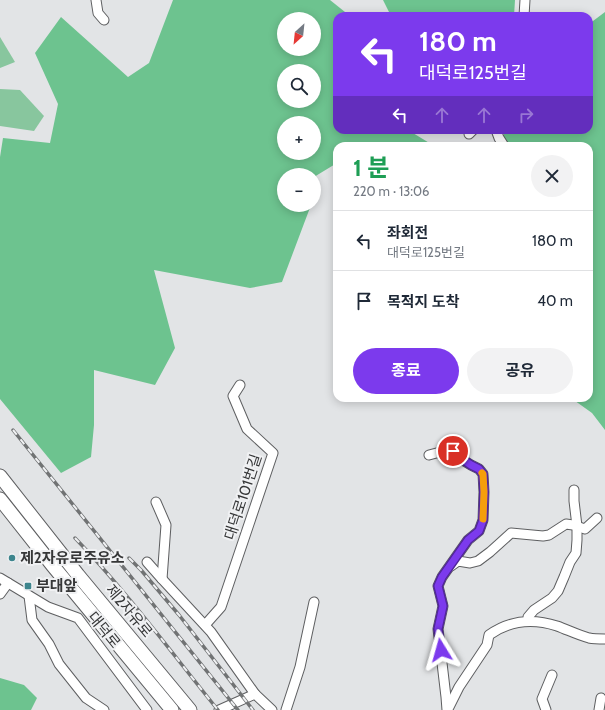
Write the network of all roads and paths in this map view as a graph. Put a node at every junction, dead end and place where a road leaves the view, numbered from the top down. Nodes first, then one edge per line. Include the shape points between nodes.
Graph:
1 (96, 0) edge
2 (525, 0) edge
3 (524, 12) edge
4 (104, 20) dead end
5 (240, 385) dead end
6 (430, 455) dead end
7 (0, 476) edge
8 (574, 490) dead end
9 (0, 499) edge
10 (156, 502) dead end
11 (597, 518) dead end
12 (578, 526) junction
13 (147, 562) dead end
14 (449, 567) junction
15 (162, 579) junction
16 (4, 580) edge
17 (0, 594) edge
18 (29, 596) junction
19 (314, 602) dead end
20 (528, 621) junction
21 (205, 625) junction
22 (605, 640) edge
23 (552, 675) dead end
24 (255, 694) junction
25 (601, 698) dead end
26 (104, 710) edge
27 (147, 710) edge
28 (172, 710) edge
29 (190, 710) edge
30 (219, 710) edge
31 (272, 710) edge
32 (286, 710) edge
33 (447, 710) edge
34 (546, 710) edge
35 (599, 710) edge

1 - 4 street via 98,14
2 - 3 street
5 - 21 street, 대덕로101번길 via 233,396 247,429 273,452 221,608
6 - 14 street via 453,451 483,474 483,520 479,531 468,540
7 - 29 highway, 제2자유로
8 - 12 street
9 - 28 highway, 제2자유로
10 - 15 street via 166,525
11 - 12 street via 585,529
12 - 14 street via 566,524 543,536 511,533 478,561 458,561
12 - 20 street via 576,553 558,591 534,610
13 - 15 street
14 - 33 street via 438,586 443,606 438,629
15 - 21 street
16 - 17 street
16 - 18 street, 대덕로
18 - 26 street via 32,620 49,644 58,664 86,698
18 - 27 street, 대덕로 via 48,607 78,618
19 - 32 street via 300,667
20 - 22 street
20 - 33 street via 514,623 489,635 487,645
21 - 24 street
23 - 34 street via 542,699
24 - 30 street
24 - 31 street
25 - 35 street

